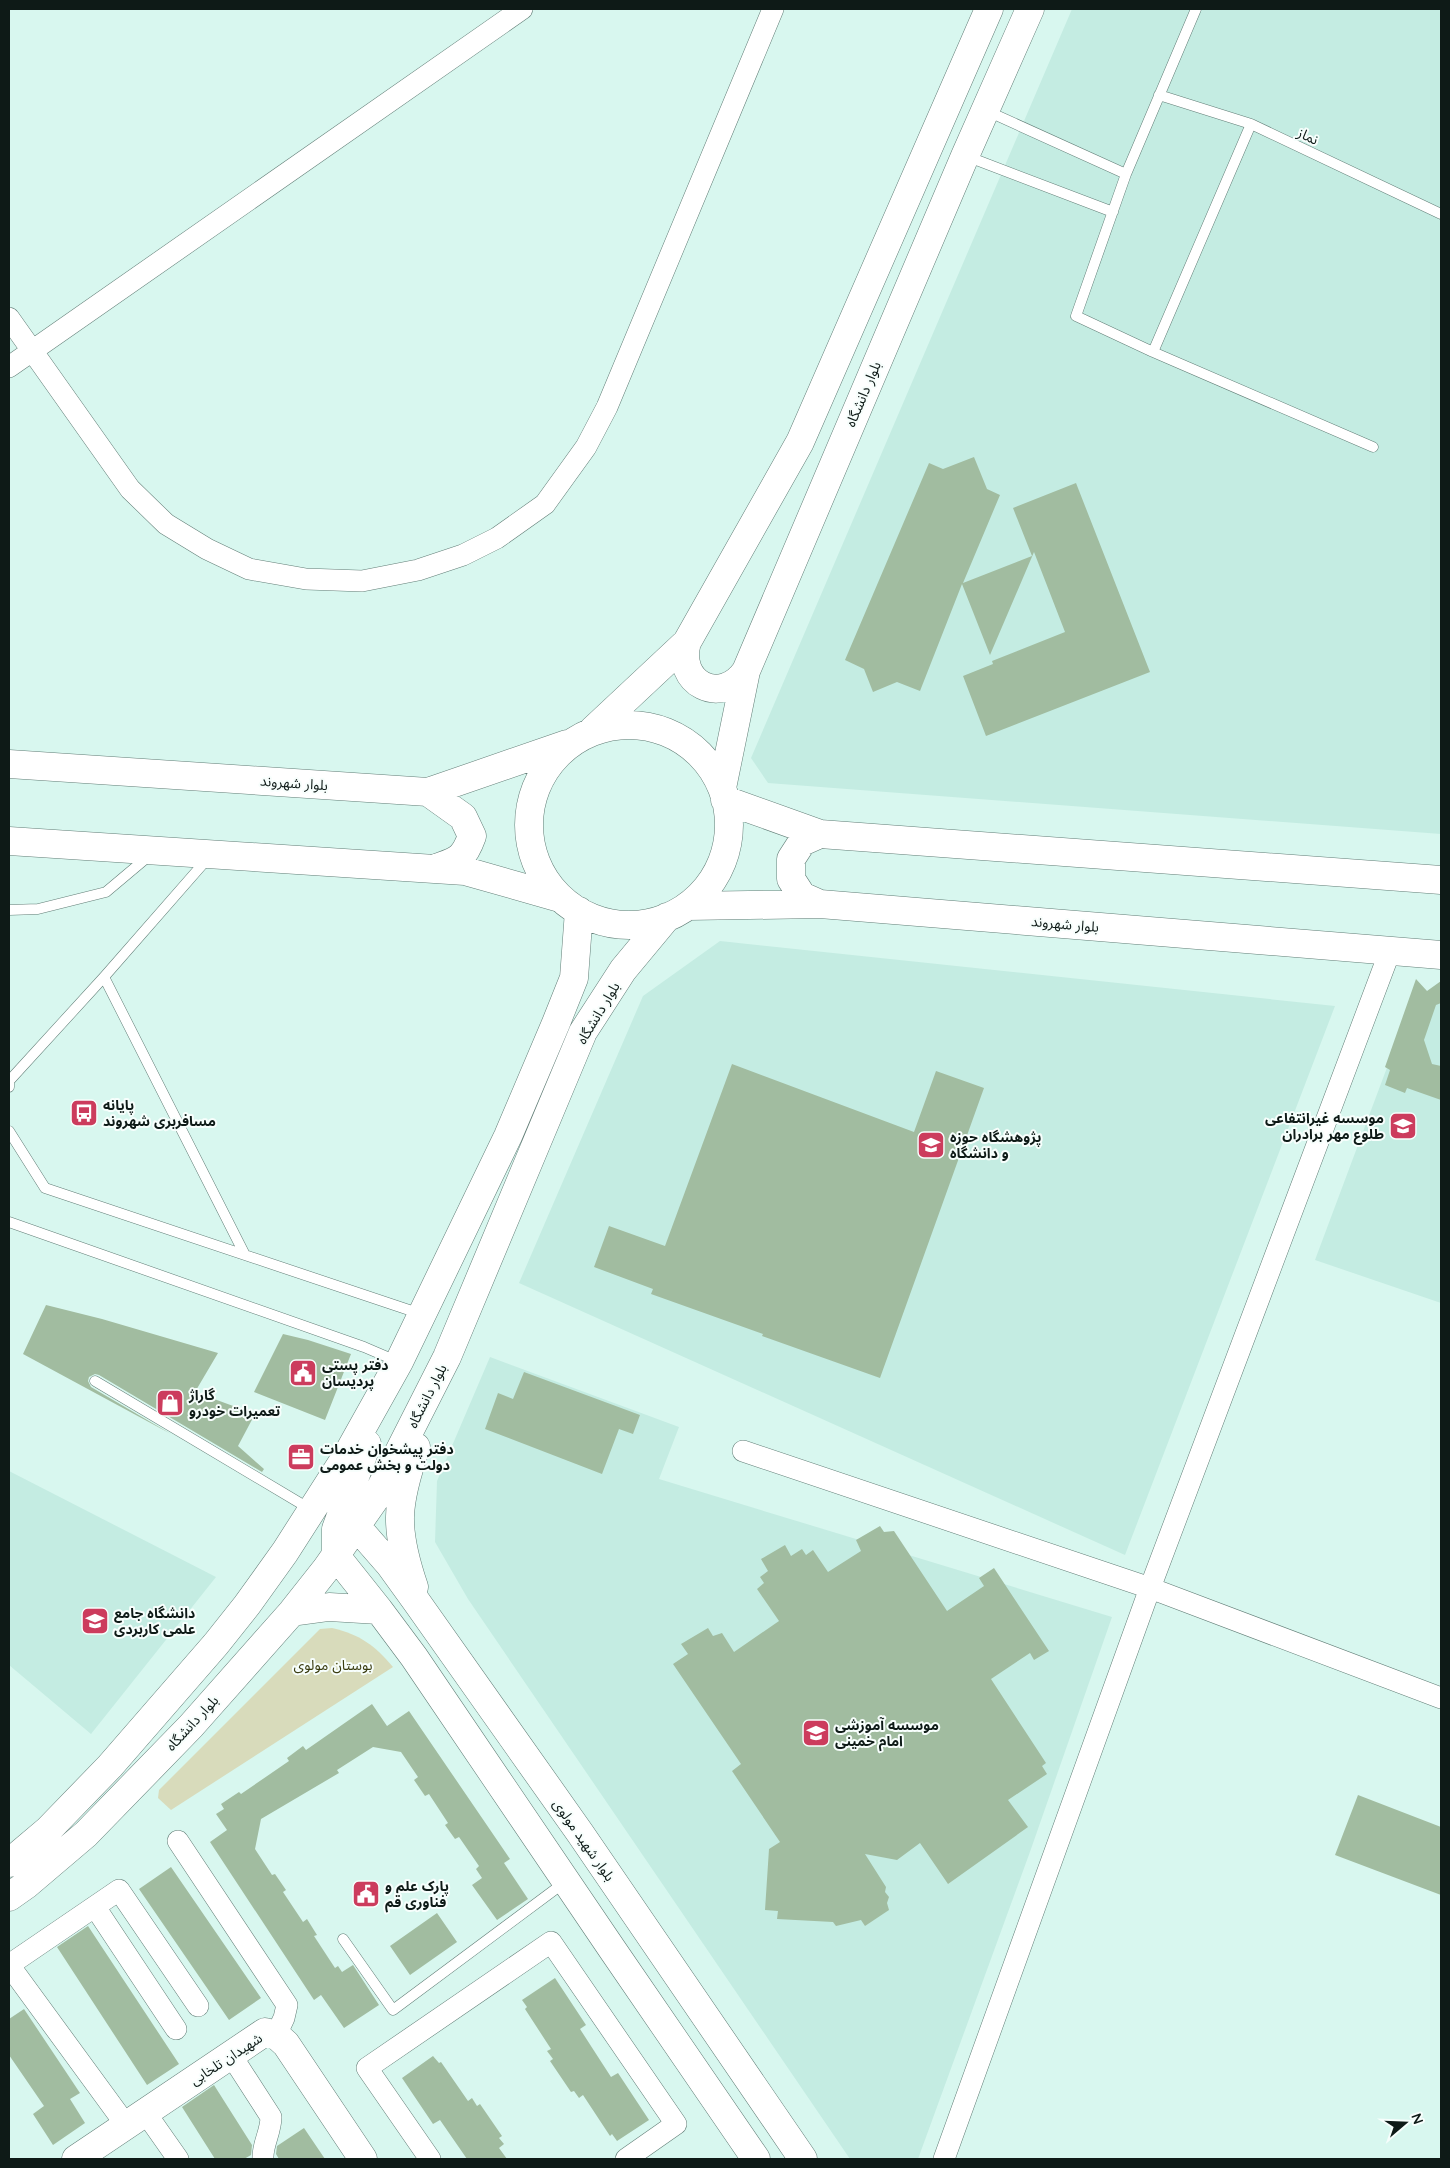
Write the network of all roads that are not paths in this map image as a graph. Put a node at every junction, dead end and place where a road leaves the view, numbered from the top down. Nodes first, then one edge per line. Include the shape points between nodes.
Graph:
1 (522, 9) edge
2 (773, 9) edge
3 (989, 9) edge
4 (1030, 9) edge
5 (1196, 9) edge
6 (1159, 95) junction
7 (986, 111) junction
8 (1251, 124) junction
9 (965, 156) junction
10 (1126, 174) junction
11 (1113, 212) junction
12 (1441, 214) edge
13 (9, 318) edge
14 (31, 351) junction
15 (1153, 352) junction
16 (9, 367) edge
17 (1373, 447) dead end
18 (687, 642) junction
19 (746, 671) junction
20 (582, 736) junction
21 (9, 764) edge
22 (428, 792) junction
23 (724, 794) junction
24 (820, 834) junction
25 (9, 841) edge
26 (156, 851) junction
27 (212, 854) junction
28 (434, 869) junction
29 (1441, 880) edge
30 (820, 904) junction
31 (570, 905) junction
32 (9, 910) edge
33 (677, 912) junction
34 (1390, 951) junction
35 (1441, 956) edge
36 (104, 977) junction
37 (9, 1087) edge
38 (9, 1131) edge
39 (9, 1222) edge
40 (246, 1256) junction
41 (422, 1315) junction
42 (447, 1356) junction
43 (400, 1362) junction
44 (95, 1381) dead end
45 (380, 1396) junction
46 (743, 1451) dead end
47 (311, 1509) junction
48 (346, 1528) junction
49 (336, 1556) junction
50 (390, 1566) junction
51 (1150, 1588) junction
52 (416, 1601) junction
53 (373, 1602) junction
54 (247, 1605) junction
55 (292, 1612) junction
56 (1441, 1698) edge
57 (178, 1841) dead end
58 (9, 1863) edge
59 (566, 1881) junction
60 (9, 1897) edge
61 (95, 1907) junction
62 (343, 1940) dead end
63 (9, 1965) edge
64 (198, 2006) dead end
65 (176, 2029) dead end
66 (276, 2035) junction
67 (231, 2055) junction
68 (136, 2119) junction
69 (76, 2159) edge
70 (178, 2159) edge
71 (262, 2159) edge
72 (363, 2159) edge
73 (430, 2159) edge
74 (626, 2159) edge
75 (756, 2159) edge
76 (803, 2159) edge
77 (944, 2159) edge

1 - 14 street
2 - 14 street via 607,407 586,447 545,504 497,538 463,555 418,570 362,581 306,579 249,569 166,524 130,489
3 - 18 main road via 800,442
4 - 7 main road, بلوار دانشگاه
5 - 6 lane
6 - 8 lane, نماز
6 - 10 lane
7 - 9 main road, بلوار دانشگاه
7 - 10 lane
8 - 12 lane, نماز
8 - 15 lane
9 - 11 lane
9 - 19 main road, بلوار دانشگاه
10 - 11 lane
11 - 15 lane via 1076,316
13 - 14 street
14 - 16 street
15 - 17 lane
18 - 19 main road via 684,662 693,679 701,685 718,689 726,687
18 - 20 main road
19 - 23 main road, بلوار دانشگاه
20 - 22 main road, بلوار شهروند
20 - 23 main road, بلوار شهروند via 618,725 644,725 669,733 692,746 709,765
20 - 31 main road via 552,760 539,781 531,805 529,830 533,855 544,878
21 - 22 main road, بلوار شهروند
22 - 28 main road via 463,817 472,836 466,853 456,861
23 - 24 main road
23 - 33 main road, بلوار دانشگاه via 729,832 725,853 704,891
24 - 29 main road
24 - 30 main road via 802,842 791,859 791,879 802,896
25 - 26 main road
26 - 27 main road
26 - 32 lane via 106,892 38,909
27 - 28 main road
27 - 36 lane
28 - 31 main road via 465,871
30 - 33 main road, بلوار شهروند
30 - 34 main road, بلوار شهروند
31 - 33 main road via 600,920 622,925 645,924
31 - 41 main road via 574,978 508,1136
33 - 42 main road, بلوار دانشگاه via 624,970 583,1032
34 - 35 main road, بلوار شهروند
34 - 51 street
36 - 37 lane via 9,1080
36 - 40 lane
38 - 40 lane via 45,1188
39 - 43 lane
40 - 41 lane
41 - 43 main road
42 - 48 main road, بلوار دانشگاه via 375,1499
42 - 52 main road via 406,1474 399,1519 406,1568
43 - 45 main road
44 - 47 lane
45 - 47 main road via 348,1455
45 - 48 main road via 362,1461 343,1507
46 - 51 street
47 - 54 main road
48 - 49 main road, بلوار دانشگاه
48 - 50 main road, بلوار شهید مولوی
48 - 54 main road via 312,1545 271,1593
49 - 53 main road
49 - 55 main road, بلوار دانشگاه
50 - 52 main road, بلوار شهید مولوی
50 - 53 main road via 371,1574 367,1584
51 - 56 street
51 - 77 street
52 - 76 main road, بلوار شهید مولوی
53 - 55 main road
53 - 59 main road
54 - 58 main road via 110,1766 48,1830
55 - 60 main road, بلوار دانشگاه via 191,1726 86,1834
57 - 66 street via 287,2005
59 - 62 lane via 393,2010
59 - 75 main road
61 - 63 street
61 - 64 street via 119,1890
61 - 65 street
63 - 68 street
66 - 67 main road, شهیدان تلخابی via 265,2032
66 - 72 main road, شهیدان تلخابی via 286,2044
67 - 68 main road, شهیدان تلخابی
67 - 71 street via 271,2117 271,2129
68 - 69 main road, شهیدان تلخابی
68 - 70 street
73 - 74 street via 367,2068 551,1942 676,2124

